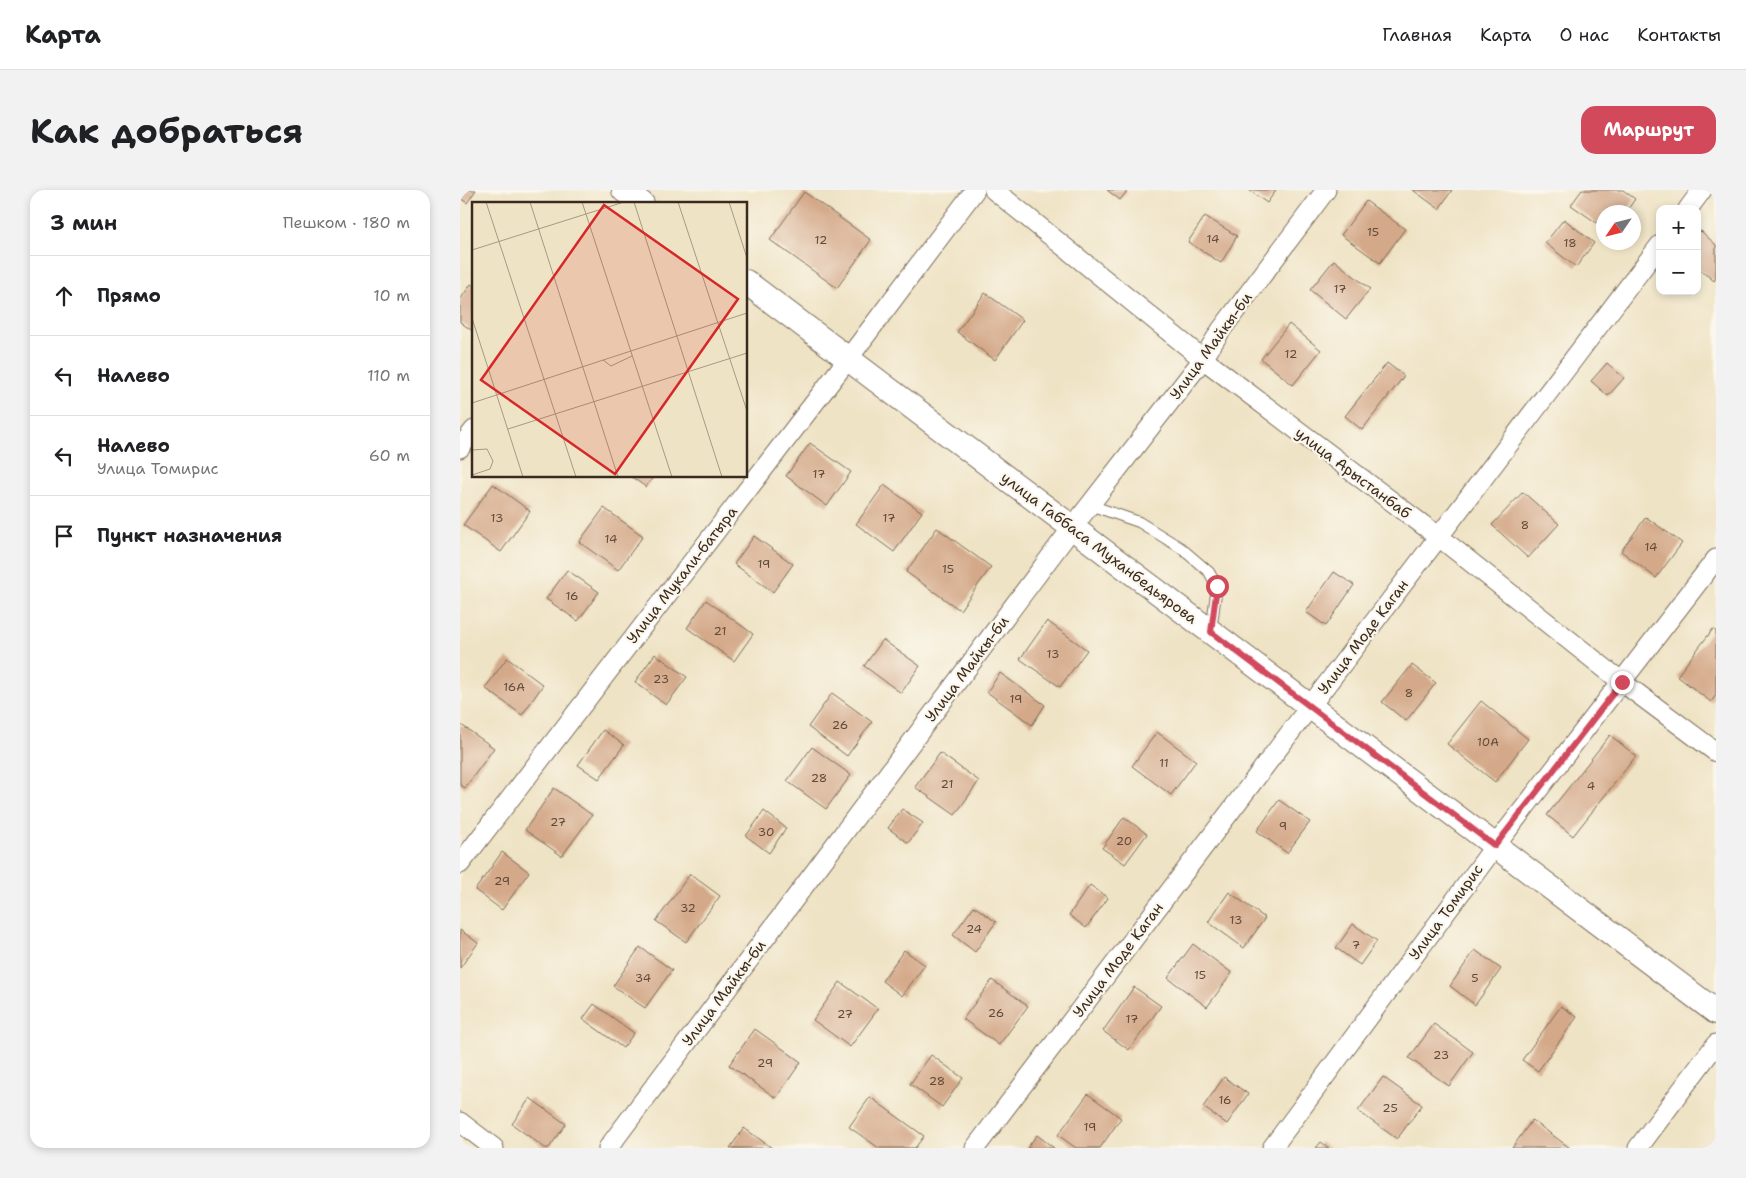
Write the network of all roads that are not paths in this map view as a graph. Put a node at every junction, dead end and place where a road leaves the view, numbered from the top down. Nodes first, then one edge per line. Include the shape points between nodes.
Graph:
1 (975, 190) edge
2 (994, 190) edge
3 (1326, 190) edge
4 (1702, 190) edge
5 (1691, 205) edge
6 (1657, 250) edge
7 (748, 284) edge
8 (848, 359) junction
9 (1203, 360) junction
10 (472, 433) edge
11 (460, 448) edge
12 (1090, 505) junction
13 (1072, 528) junction
14 (1439, 537) junction
15 (1716, 559) edge
16 (1211, 632) junction
17 (1622, 682) junction
18 (1311, 707) junction
19 (1716, 752) edge
20 (1495, 846) junction
21 (460, 864) edge
22 (1716, 1012) edge
23 (1716, 1044) edge
24 (460, 1122) edge
25 (494, 1148) edge
26 (608, 1148) edge
27 (975, 1148) edge
28 (1272, 1148) edge
29 (1638, 1148) edge

1 - 8 street, Улица Мукали-батыра
2 - 9 street, улица Арыстанбаб
3 - 9 street, Улица Майкы-би via 1221,330
4 - 5 street
6 - 14 street, Улица Моде Каган
7 - 8 street, улица Габбаса Муханбедьярова
8 - 13 street, улица Габбаса Муханбедьярова
8 - 21 street, Улица Мукали-батыра
9 - 12 street, Улица Майкы-би
9 - 14 street, улица Арыстанбаб
10 - 11 street
12 - 13 street, Улица Майкы-би
12 - 16 lane via 1139,522 1181,548 1209,572 1217,586
13 - 16 street, улица Габбаса Муханбедьярова
13 - 26 street, Улица Майкы-би
14 - 17 street, улица Арыстанбаб
14 - 18 street, Улица Моде Каган
15 - 17 street, Улица Томирис
16 - 18 street, улица Габбаса Муханбедьярова
17 - 19 street, улица Арыстанбаб
17 - 20 street, Улица Томирис
18 - 20 street, улица Габбаса Муханбедьярова
18 - 27 street, Улица Моде Каган
20 - 22 street, улица Габбаса Муханбедьярова
20 - 28 street, Улица Томирис
23 - 29 street
24 - 25 street

